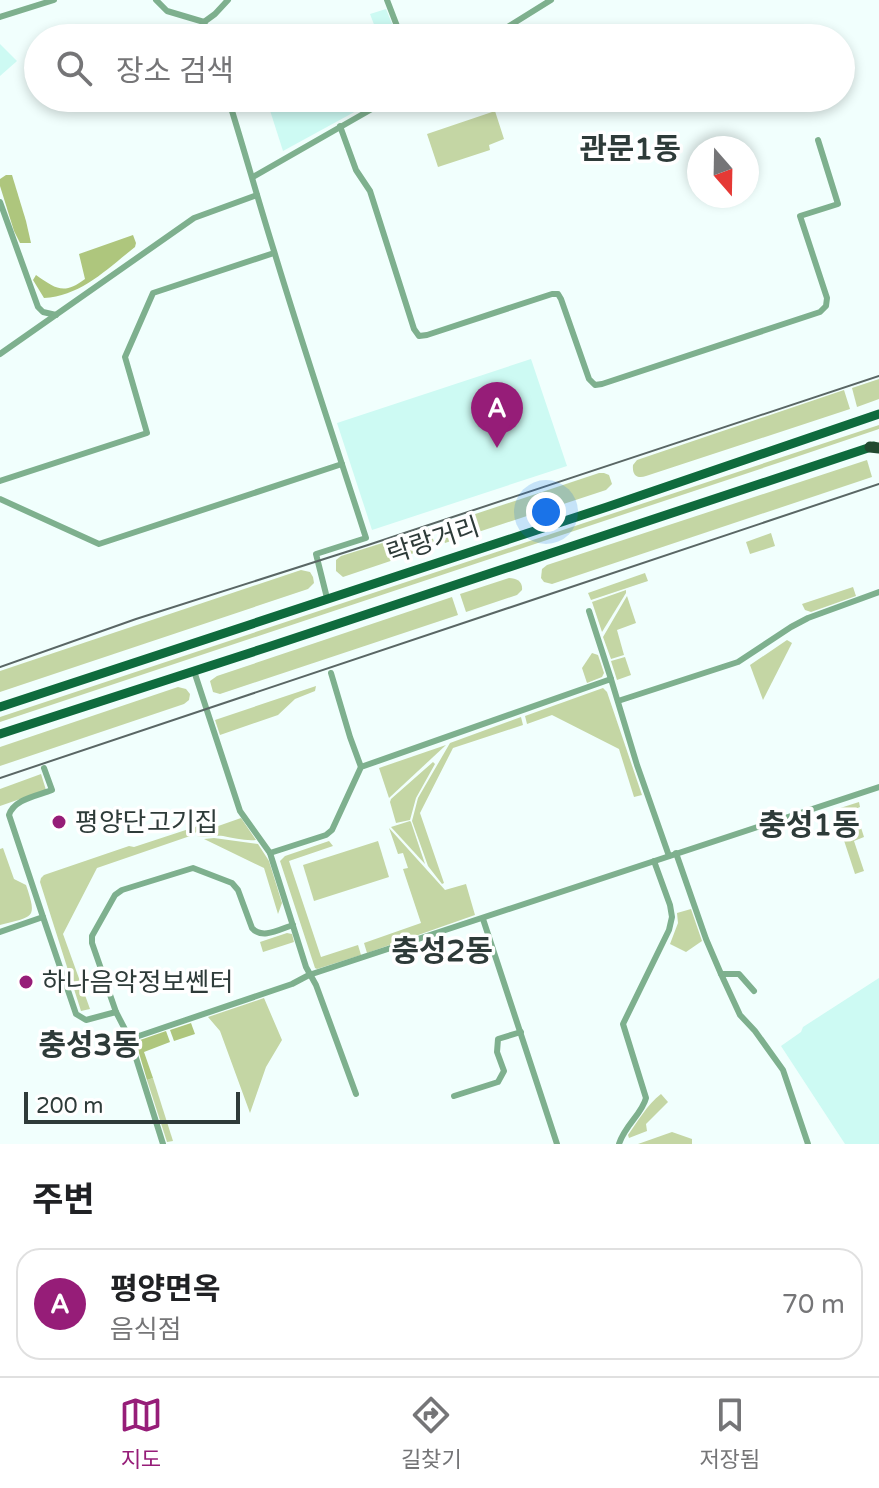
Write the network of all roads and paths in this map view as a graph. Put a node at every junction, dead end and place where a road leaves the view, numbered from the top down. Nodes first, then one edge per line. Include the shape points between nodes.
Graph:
1 (54, 0) edge
2 (156, 0) edge
3 (228, 0) edge
4 (387, 0) edge
5 (551, 0) edge
6 (0, 17) edge
7 (204, 22) joint
8 (396, 24) edge
9 (512, 24) edge
10 (232, 112) edge
11 (366, 112) edge
12 (340, 126) junction
13 (818, 140) dead end
14 (253, 177) junction
15 (257, 195) junction
16 (0, 202) edge
17 (274, 253) junction
18 (56, 315) junction
19 (0, 354) edge
20 (879, 414) edge
21 (876, 447) edge
22 (342, 464) junction
23 (0, 481) edge
24 (0, 499) edge
25 (879, 592) edge
26 (327, 598) junction
27 (589, 611) dead end
28 (194, 671) junction
29 (331, 673) dead end
30 (611, 679) junction
31 (618, 701) junction
32 (0, 707) edge
33 (0, 734) edge
34 (361, 767) junction
35 (44, 768) dead end
36 (879, 787) edge
37 (270, 853) junction
38 (672, 854) junction
39 (654, 861) junction
40 (43, 917) junction
41 (483, 919) junction
42 (293, 925) junction
43 (0, 932) edge
44 (721, 974) junction
45 (309, 975) junction
46 (754, 991) dead end
47 (116, 1012) junction
48 (521, 1032) junction
49 (130, 1039) junction
50 (356, 1094) dead end
51 (454, 1096) dead end
52 (163, 1144) edge
53 (557, 1144) edge
54 (619, 1144) edge
55 (808, 1144) edge

1 - 6 street
2 - 7 street via 167,11
3 - 7 street
4 - 8 street
5 - 9 street
10 - 14 street
11 - 12 street
12 - 13 street via 370,191 419,336 558,294 595,385 826,306 800,216 838,204
12 - 14 street
14 - 15 street
15 - 17 street
15 - 18 street via 194,218
16 - 18 street via 38,307
17 - 22 street
17 - 23 street via 153,293 125,357 147,433
18 - 19 street
20 - 26 main road, 락랑거리
21 - 28 main road, 락랑거리
22 - 24 street via 99,544
22 - 26 street via 366,538 316,554
25 - 31 street via 808,618 738,662
26 - 32 main road, 락랑거리
27 - 30 street
28 - 33 main road, 락랑거리
28 - 37 street via 240,811
29 - 34 street
30 - 31 street
30 - 34 street
31 - 38 street
34 - 37 street via 332,830
35 - 40 street via 52,790 17,803 9,815
36 - 38 street
37 - 42 street
38 - 39 street
38 - 44 street
39 - 41 street
39 - 54 street via 672,917 623,1024 646,1098
40 - 43 street
40 - 47 street via 76,1014 86,1020
41 - 45 street
41 - 48 street
42 - 45 street
42 - 47 street via 256,933 232,883 193,868 122,890 92,936
44 - 46 street via 739,974
44 - 55 street via 740,1015 783,1070
45 - 49 street
45 - 50 street
47 - 49 street
48 - 51 street via 498,1039 504,1071 498,1082
48 - 53 street
49 - 52 street

